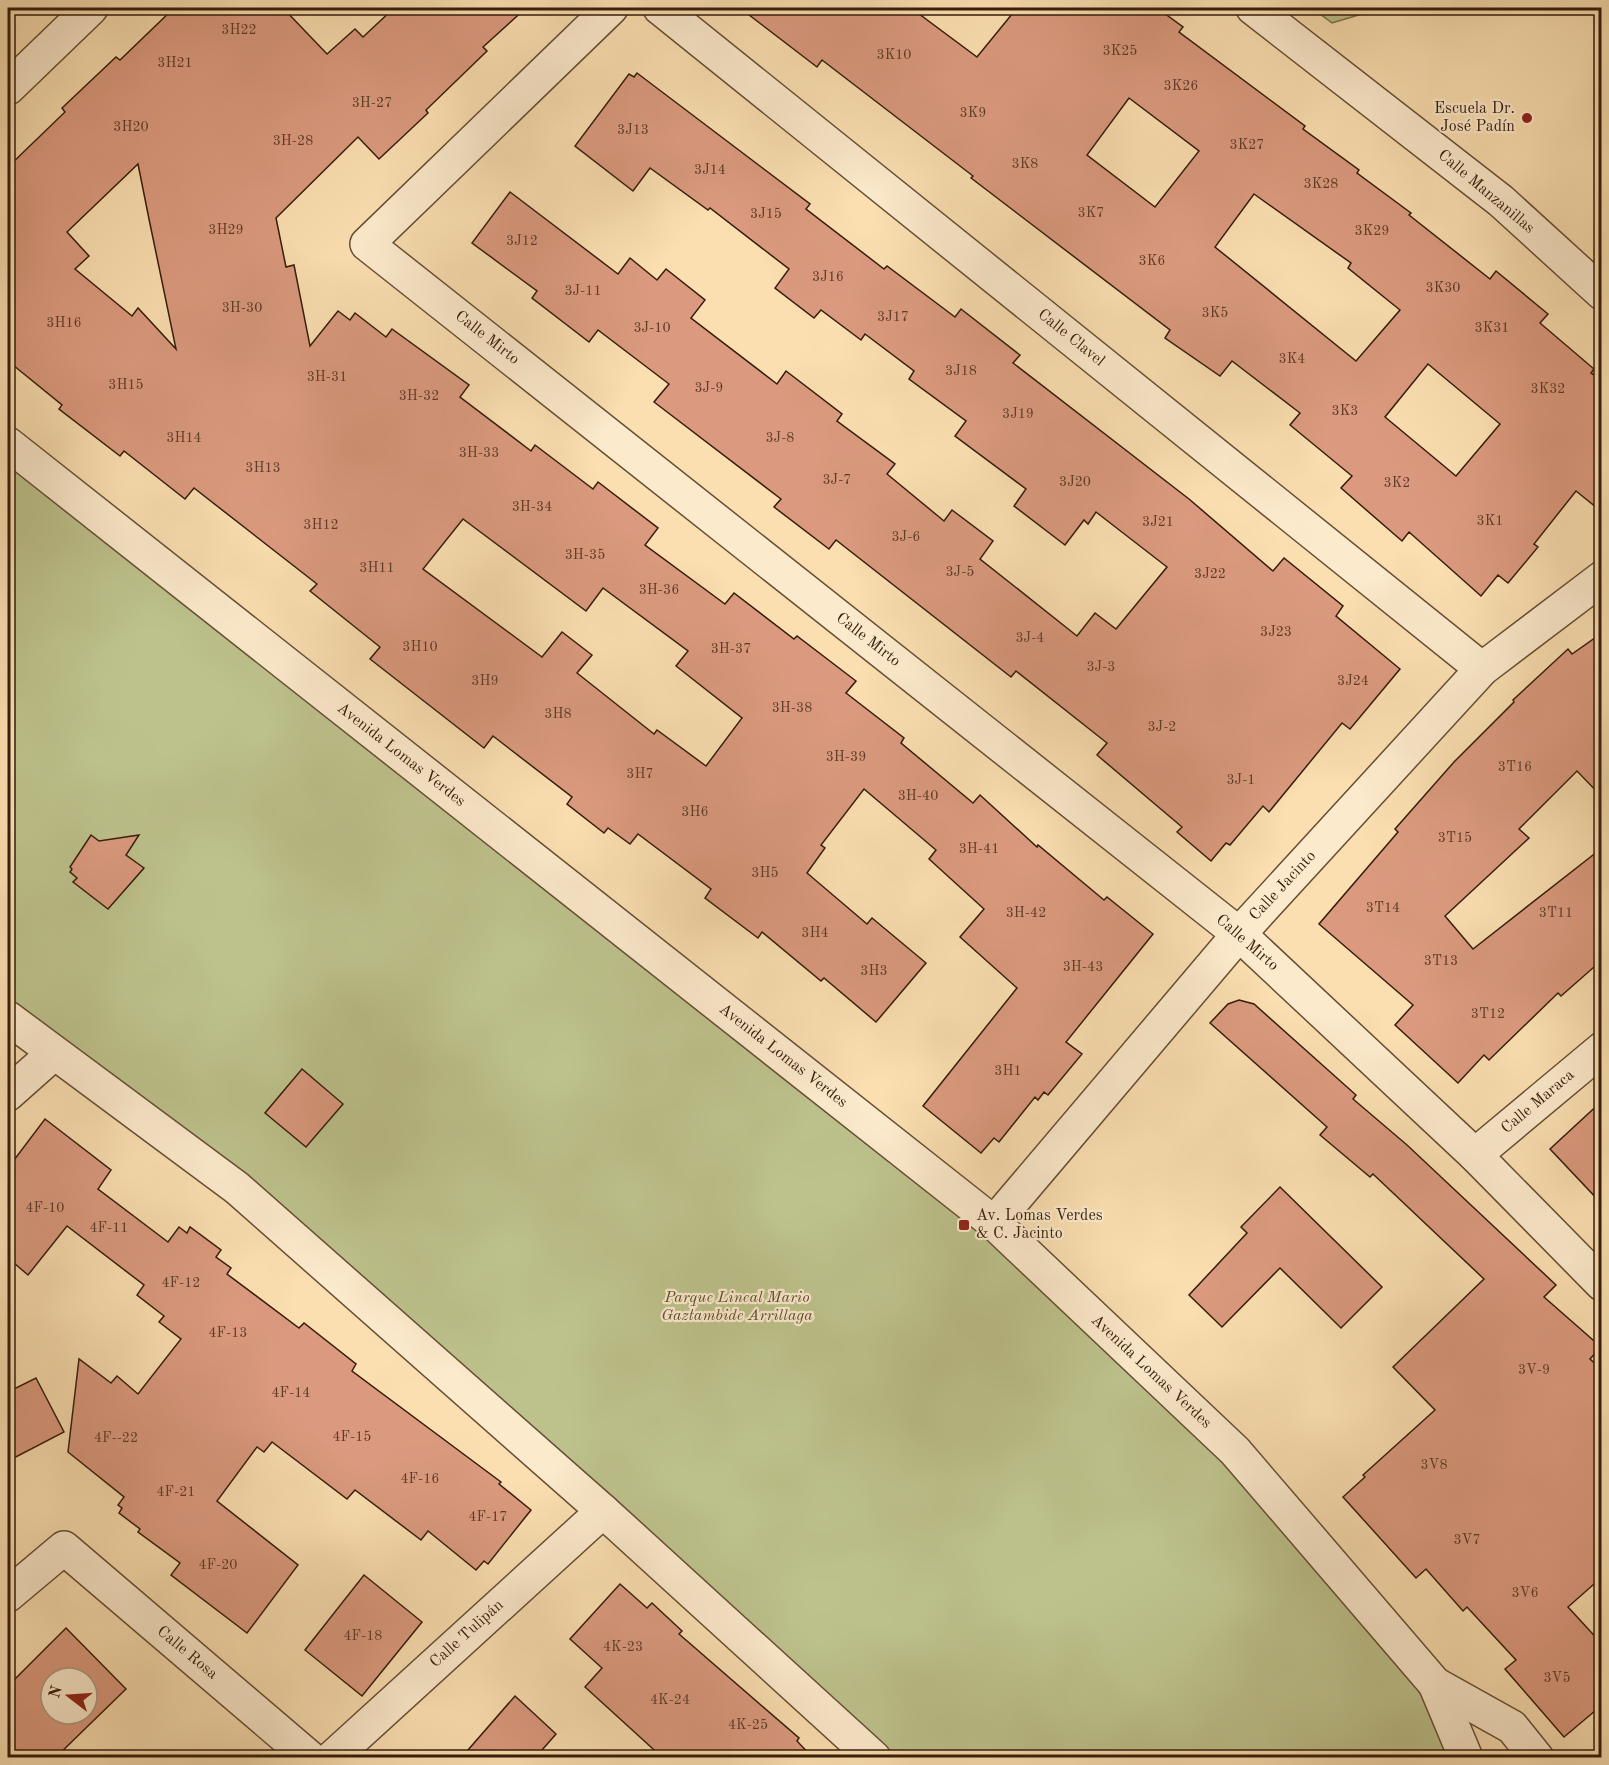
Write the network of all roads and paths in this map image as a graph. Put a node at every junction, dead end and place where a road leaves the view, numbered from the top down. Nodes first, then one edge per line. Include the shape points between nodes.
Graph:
1 (611, 8) edge
2 (660, 8) edge
3 (1253, 8) edge
4 (81, 10) edge
5 (8, 88) edge
6 (1602, 293) edge
7 (8, 444) edge
8 (1602, 578) edge
9 (1482, 669) junction
10 (1239, 934) junction
11 (8, 1018) edge
12 (1602, 1049) edge
13 (53, 1054) junction
14 (8, 1094) edge
15 (1475, 1155) junction
16 (994, 1223) junction
17 (1602, 1284) edge
18 (603, 1511) junction
19 (8, 1595) edge
20 (1435, 1684) junction
21 (310, 1758) edge
22 (332, 1758) edge
23 (874, 1758) edge
24 (1466, 1758) edge
25 (1537, 1758) edge

1 - 10 street, Calle Mirto via 368,244
2 - 9 street, Calle Clavel
3 - 6 street, Calle Manzanillas via 1501,201
4 - 5 street
7 - 16 street, Avenida Lomas Verdes
8 - 9 street, Calle Jacinto
9 - 10 street, Calle Jacinto
10 - 15 street, Calle Mirto
10 - 16 street, Calle Jacinto
11 - 13 street
12 - 15 street, Calle Maraca
13 - 14 street
13 - 18 street via 237,1188
15 - 17 street, Calle Mirto
16 - 20 street, Avenida Lomas Verdes via 1235,1451
18 - 22 street, Calle Tulipán
18 - 23 street
19 - 21 street, Calle Rosa via 63,1548
20 - 24 street, Avenida Lomas Verdes
20 - 25 street via 1512,1727

